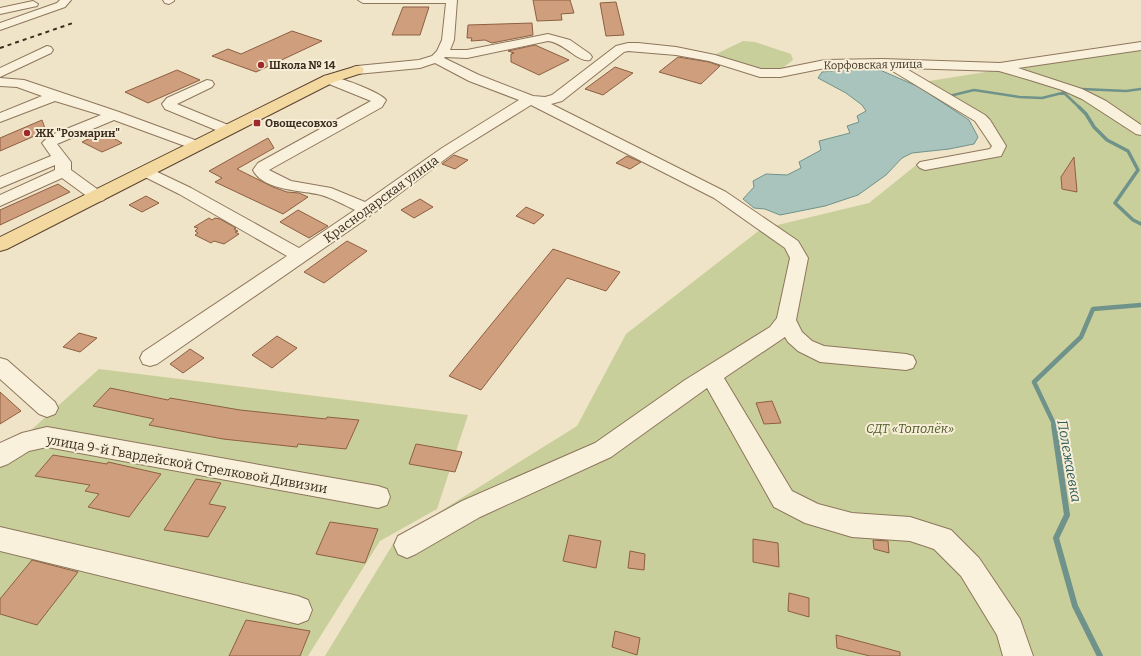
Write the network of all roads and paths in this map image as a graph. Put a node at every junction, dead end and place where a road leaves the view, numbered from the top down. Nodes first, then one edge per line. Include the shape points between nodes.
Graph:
1 (4, 0) edge
2 (54, 0) edge
3 (66, 0) edge
4 (363, 0) edge
5 (452, 0) edge
6 (0, 1) edge
7 (0, 11) edge
8 (0, 27) edge
9 (1141, 46) edge
10 (47, 50) dead end
11 (439, 56) junction
12 (586, 57) dead end
13 (888, 63) junction
14 (1000, 67) junction
15 (357, 70) joint
16 (0, 73) edge
17 (329, 79) junction
18 (0, 82) edge
19 (207, 84) dead end
20 (54, 96) junction
21 (529, 100) junction
22 (114, 114) junction
23 (0, 118) edge
24 (228, 130) junction
25 (1141, 131) edge
26 (198, 146) junction
27 (61, 164) junction
28 (925, 165) dead end
29 (146, 172) junction
30 (0, 182) edge
31 (98, 196) junction
32 (0, 201) edge
33 (366, 209) junction
34 (0, 245) edge
35 (300, 256) junction
36 (786, 320) junction
37 (150, 358) dead end
38 (906, 362) dead end
39 (0, 366) edge
40 (711, 376) junction
41 (47, 408) dead end
42 (0, 457) edge
43 (378, 497) dead end
44 (0, 539) edge
45 (407, 545) dead end
46 (298, 610) dead end
47 (1018, 656) edge

1 - 6 street
2 - 7 street
3 - 8 street via 61,5
4 - 5 street
5 - 11 street via 448,40
9 - 14 street, Корфовская улица
10 - 16 street
11 - 12 street via 467,54 554,37 562,39
11 - 15 street via 420,64
11 - 21 street via 474,78
13 - 14 street, Корфовская улица
13 - 21 street, Корфовская улица via 825,64 780,73 760,73 711,58 676,51 628,47 620,50 557,98 545,101
13 - 28 street via 980,118 999,146 996,153
14 - 25 street via 1061,85 1086,96
15 - 17 main road
17 - 24 main road
17 - 33 street via 379,100 377,104 263,166 261,170 263,174 287,185 326,191
18 - 20 street via 19,83
19 - 24 street via 169,104
20 - 22 street
20 - 23 street
21 - 33 street, Краснодарская улица via 447,151
21 - 36 street via 720,195 792,245 799,258
22 - 26 street
22 - 27 street via 49,143
24 - 26 main road
26 - 29 main road
27 - 30 street
27 - 31 street
27 - 32 street
29 - 31 main road
29 - 35 street via 186,191
31 - 34 main road
33 - 35 street, Краснодарская улица
35 - 37 street, Краснодарская улица
36 - 38 street via 795,337 820,354
36 - 40 street via 777,332
39 - 41 street
40 - 45 street via 603,450 471,509
40 - 47 street via 783,499 814,515 852,525 910,529 942,539 970,567 1010,629
42 - 43 street, улица 9-й Гвардейской Стрелковой Дивизии via 25,441 47,437
44 - 46 street

